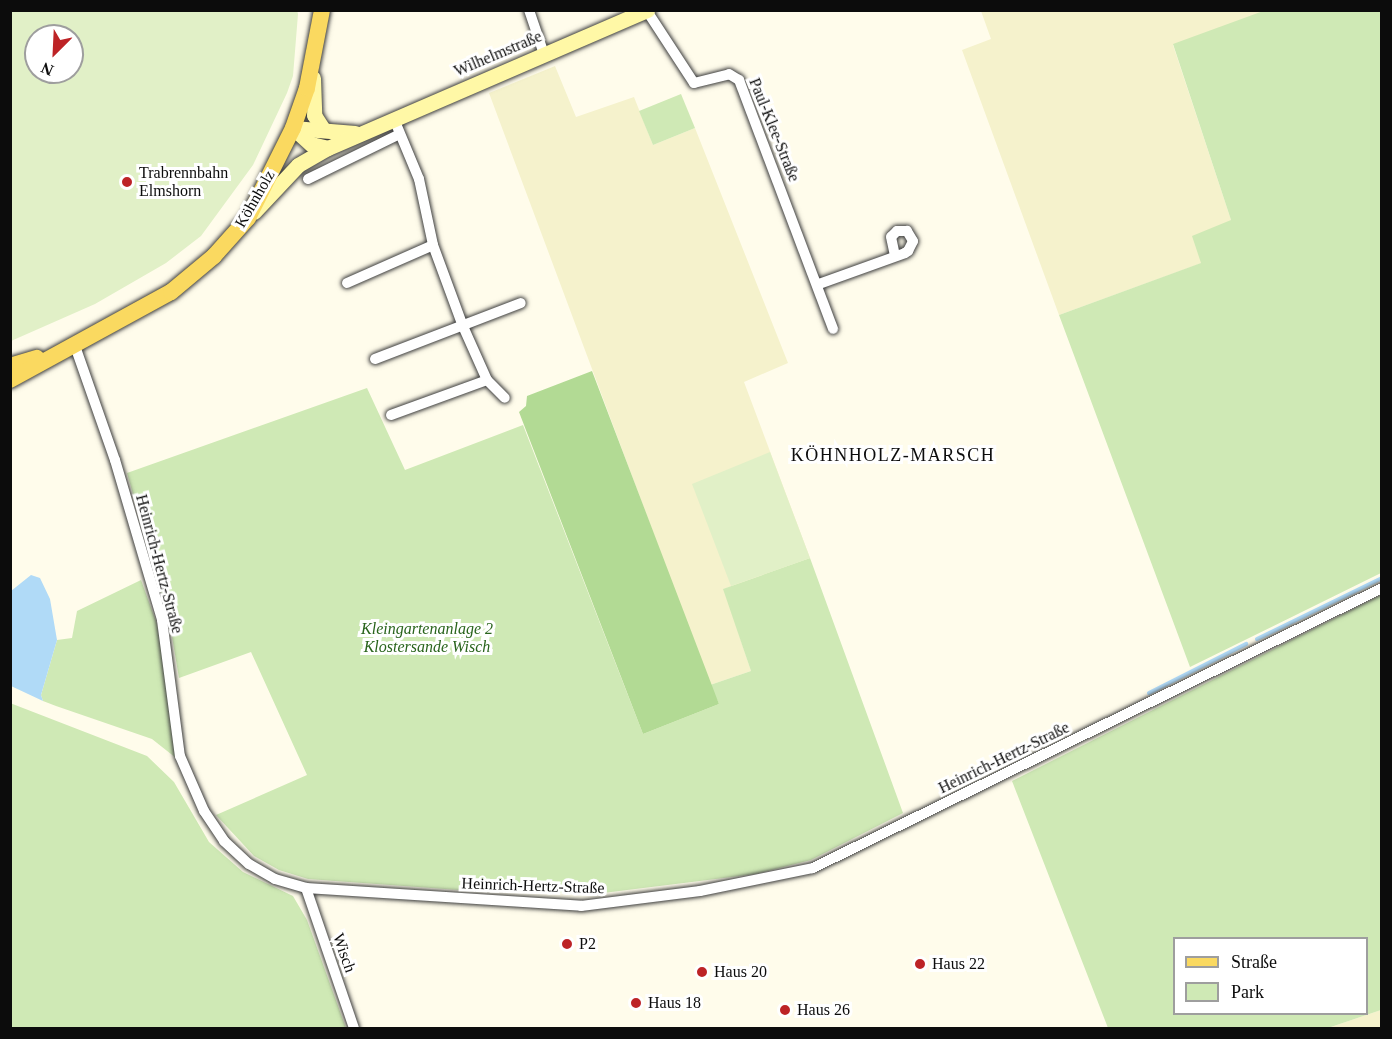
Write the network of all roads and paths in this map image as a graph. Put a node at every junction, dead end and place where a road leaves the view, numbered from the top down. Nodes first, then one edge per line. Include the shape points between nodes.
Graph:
1 (322, 10) edge
2 (529, 10) edge
3 (647, 11) edge
4 (314, 54) junction
5 (544, 54) junction
6 (394, 119) junction
7 (293, 128) junction
8 (323, 129) junction
9 (364, 132) junction
10 (400, 134) junction
11 (328, 148) junction
12 (308, 179) dead end
13 (248, 218) junction
14 (433, 244) junction
15 (896, 256) dead end
16 (347, 283) dead end
17 (819, 284) junction
18 (521, 303) dead end
19 (462, 324) junction
20 (833, 329) dead end
21 (75, 346) junction
22 (375, 359) dead end
23 (10, 366) edge
24 (10, 380) edge
25 (487, 380) junction
26 (505, 398) dead end
27 (390, 415) dead end
28 (1382, 588) edge
29 (306, 888) junction
30 (354, 1029) edge

1 - 4 main road, Köhnholz
2 - 5 street
3 - 5 main road, Wilhelmstraße
3 - 17 street, Paul-Klee-Straße via 694,83 729,74 737,78
4 - 7 main road, Köhnholz
4 - 8 main road via 314,115
5 - 6 main road, Wilhelmstraße
6 - 9 main road, Wilhelmstraße
6 - 10 street
7 - 8 main road, Wilhelmstraße
7 - 11 main road via 311,144
7 - 13 main road, Köhnholz
8 - 9 main road, Wilhelmstraße via 338,134
9 - 11 main road, Wilhelmstraße
10 - 12 street
10 - 14 street via 418,179
11 - 13 main road, Wilhelmstraße via 298,165
13 - 21 main road, Köhnholz via 214,256 171,292
14 - 16 street
14 - 19 street
15 - 17 street
17 - 20 street, Paul-Klee-Straße
18 - 19 street
19 - 22 street
19 - 25 street
21 - 23 main road
21 - 24 main road
21 - 29 street, Heinrich-Hertz-Straße via 115,460 162,620 180,756 204,811 224,841 249,864 275,879
25 - 26 street
25 - 27 street
28 - 29 street, Heinrich-Hertz-Straße via 813,868 700,891 581,906
29 - 30 street, Wisch

